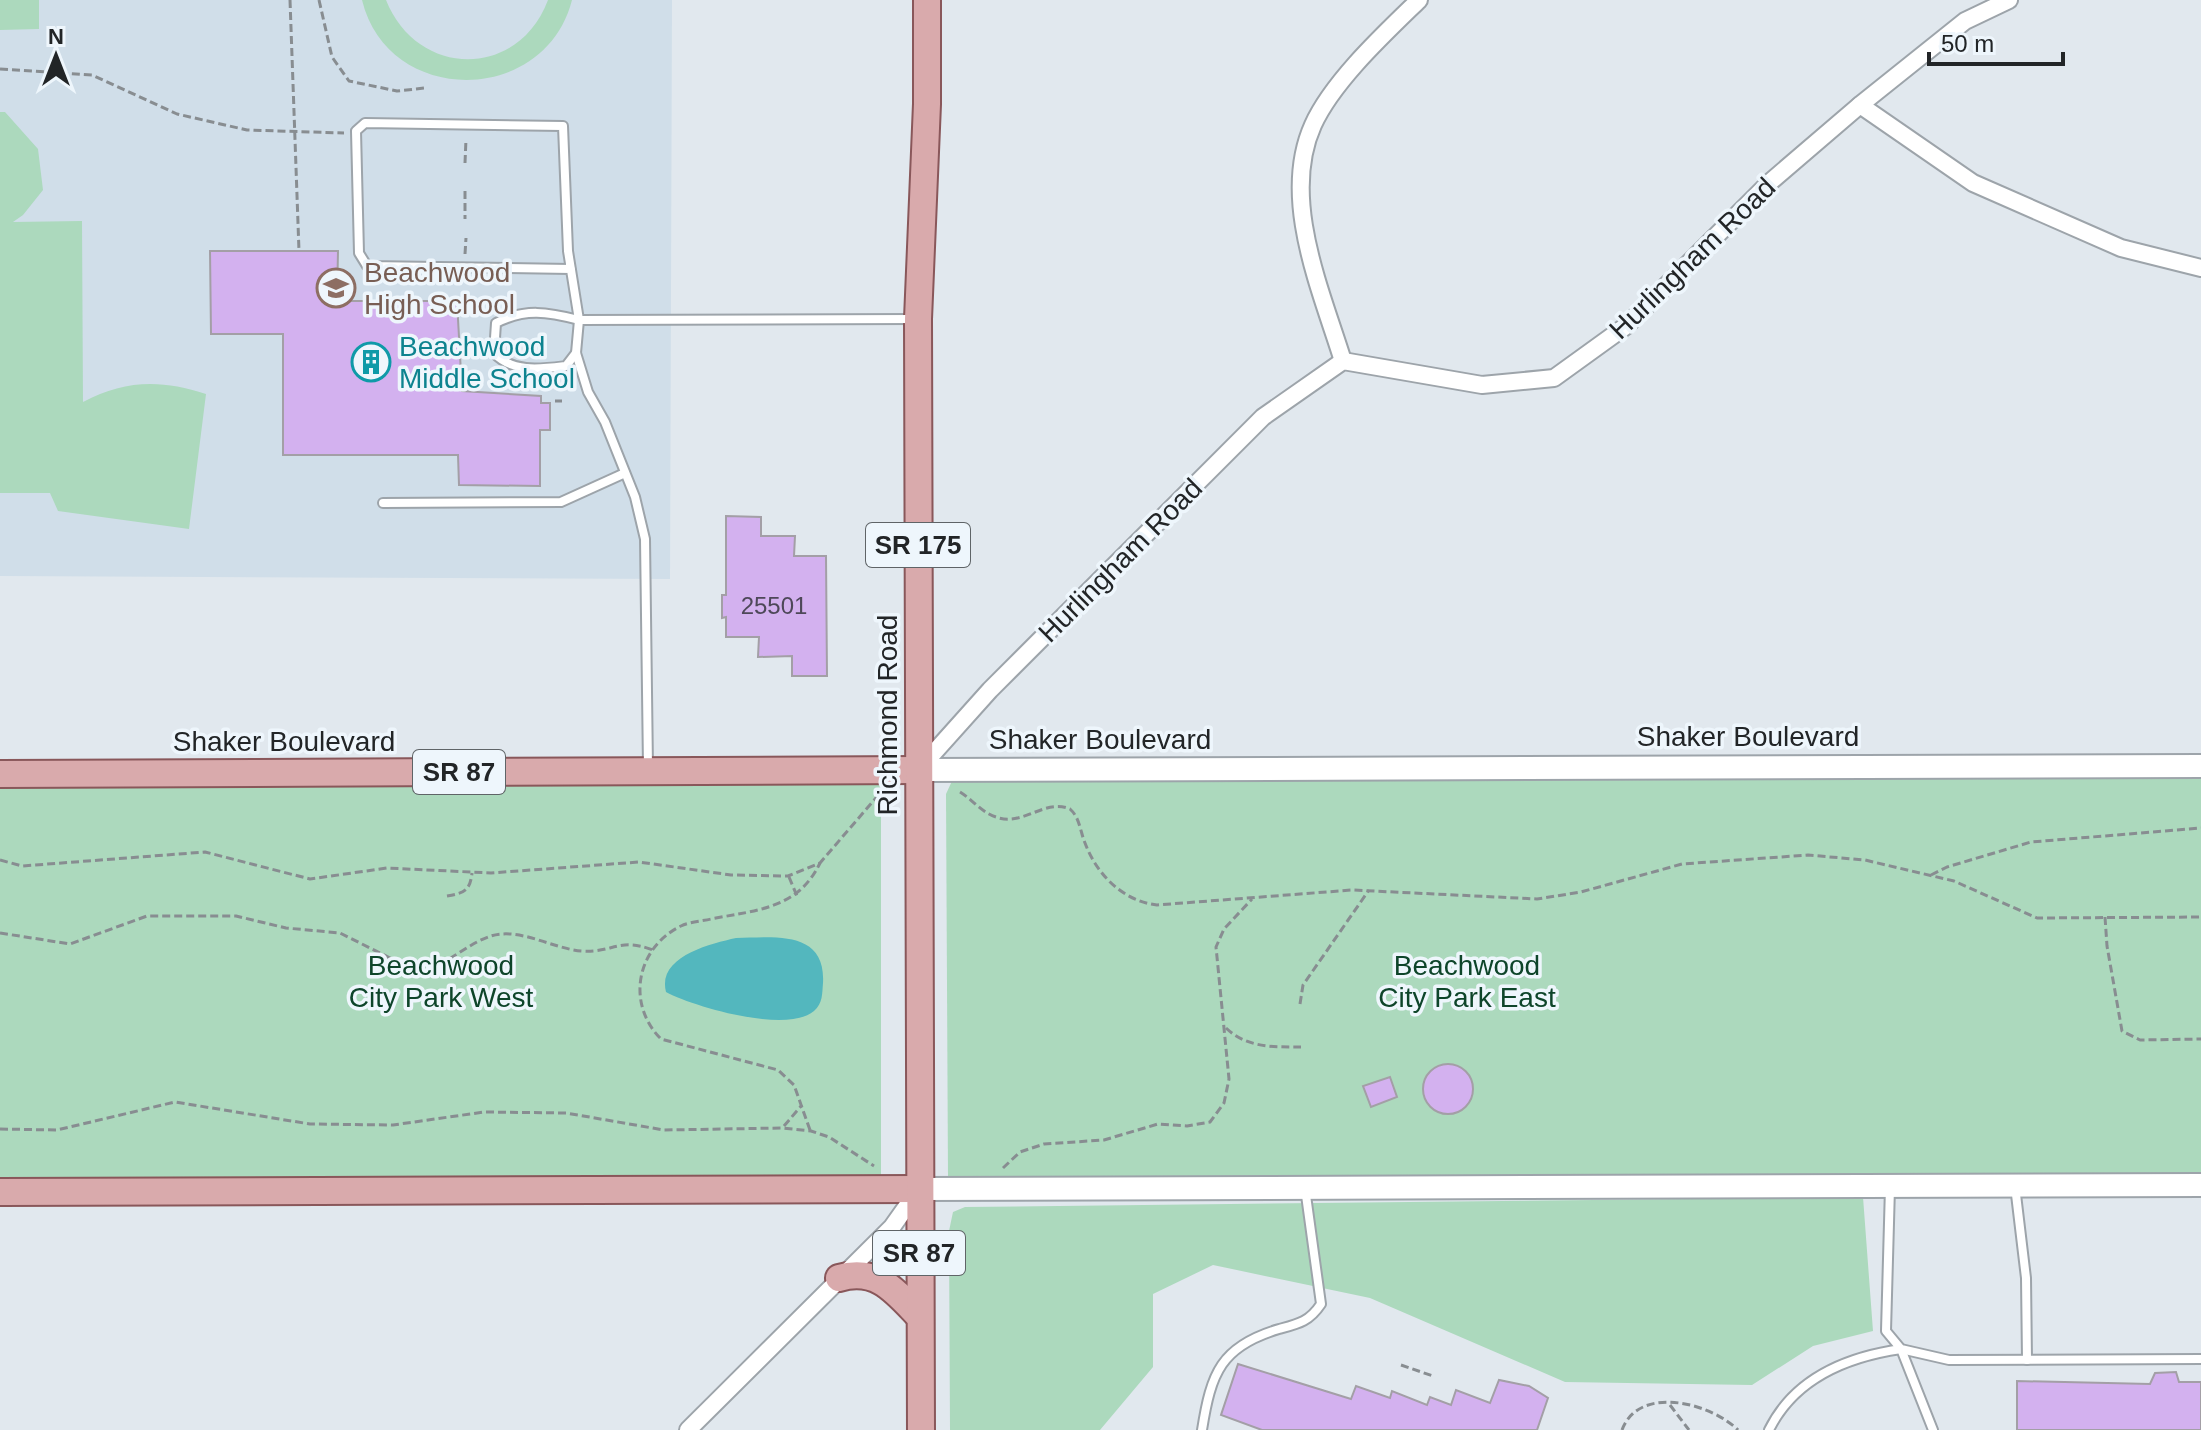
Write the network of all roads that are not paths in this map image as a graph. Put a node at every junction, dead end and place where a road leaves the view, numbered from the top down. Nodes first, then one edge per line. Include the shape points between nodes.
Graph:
1 (927, 0) edge
2 (1419, 0) edge
3 (2009, 0) edge
4 (1860, 105) junction
5 (2201, 268) edge
6 (571, 269) junction
7 (918, 319) junction
8 (579, 320) junction
9 (576, 353) junction
10 (1343, 361) junction
11 (625, 473) junction
12 (383, 503) dead end
13 (2201, 766) edge
14 (919, 770) junction
15 (648, 772) junction
16 (0, 774) edge
17 (2015, 1185) junction
18 (2201, 1185) edge
19 (1890, 1186) junction
20 (1304, 1187) junction
21 (919, 1189) junction
22 (0, 1192) edge
23 (839, 1278) junction
24 (919, 1316) junction
25 (1901, 1349) junction
26 (2201, 1359) edge
27 (2027, 1360) junction
28 (688, 1430) edge
29 (921, 1430) edge
30 (1202, 1430) edge
31 (1769, 1430) edge
32 (1933, 1430) edge

1 - 7 main road, Richmond Road / SR 175
2 - 10 street via 1359,59 1313,124 1300,176 1304,223
3 - 4 street, Hurlingham Road via 1965,21
4 - 5 street via 1973,183 2121,248
4 - 10 street, Hurlingham Road via 1769,183 1626,326 1554,378 1482,385
6 - 6 lane via 563,126 365,123 356,131 359,253 367,266
6 - 8 lane
7 - 8 lane
7 - 14 main road, Richmond Road / SR 175
8 - 9 lane
8 - 9 lane via 549,312 517,312 496,323 493,338 494,353 503,363 523,368 566,366
9 - 11 lane
10 - 14 street, Hurlingham Road via 1263,417 986,694
11 - 12 lane via 561,502
11 - 15 lane via 645,539
13 - 14 main road, Shaker Boulevard
14 - 15 main road, Shaker Boulevard / SR 87
14 - 21 main road, Richmond Road / SR 87
15 - 16 main road, Shaker Boulevard / SR 87
17 - 18 main road
17 - 19 main road
17 - 27 lane via 2026,1278
19 - 20 main road
19 - 25 lane via 1886,1331
20 - 21 main road
20 - 30 lane via 1321,1304 1300,1324 1235,1348 1217,1370
21 - 22 main road, SR 87
21 - 23 street via 892,1227
21 - 24 main road, Richmond Road / SR 87
23 - 24 main road via 856,1274 880,1279
23 - 28 street
24 - 29 main road, Richmond Road / SR 87
25 - 27 lane via 1949,1360
25 - 31 lane via 1878,1352 1809,1379 1781,1405
25 - 32 lane
26 - 27 lane

